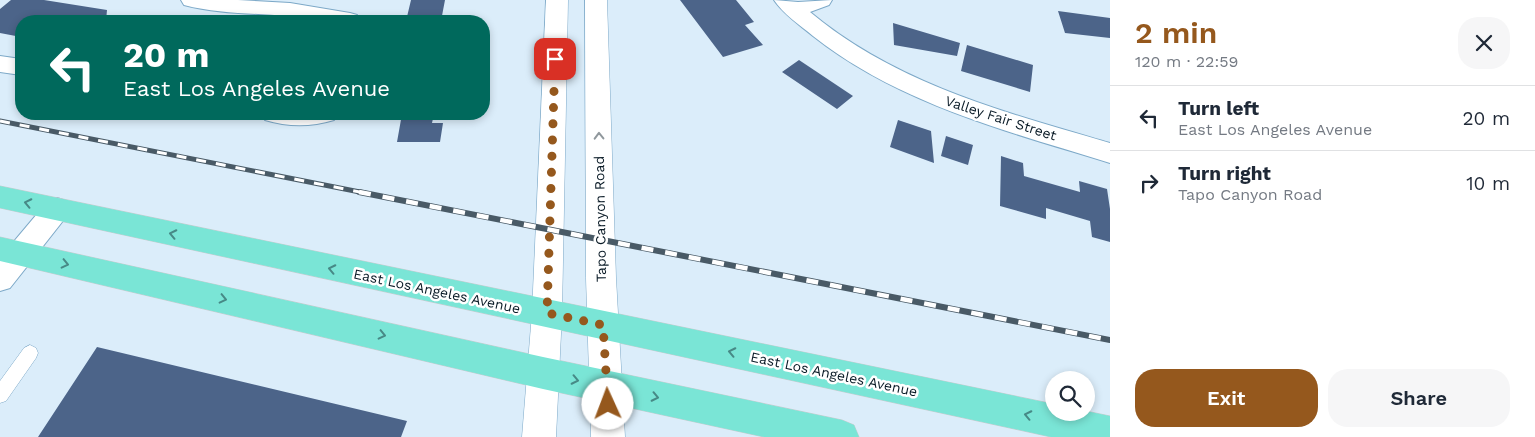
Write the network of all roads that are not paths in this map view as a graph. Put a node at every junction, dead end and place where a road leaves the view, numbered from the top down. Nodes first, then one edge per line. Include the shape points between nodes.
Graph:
1 (191, 0) edge
2 (355, 0) edge
3 (557, 0) edge
4 (596, 0) edge
5 (822, 0) edge
6 (789, 5) edge
7 (317, 15) edge
8 (351, 15) edge
9 (0, 64) edge
10 (15, 67) edge
11 (1110, 152) edge
12 (0, 197) edge
13 (57, 209) junction
14 (10, 251) edge
15 (0, 279) edge
16 (547, 313) junction
17 (603, 325) junction
18 (30, 353) dead end
19 (543, 373) junction
20 (607, 387) junction
21 (0, 395) edge
22 (1110, 433) edge
23 (539, 437) edge
24 (608, 437) edge
25 (842, 437) edge

1 - 7 street
2 - 8 street
3 - 16 main road
17 -> 4 main road, Tapo Canyon Road
5 - 6 street
6 - 11 street, Valley Fair Street via 825,34 872,64 927,93 980,114
9 - 10 street
13 -> 12 main road, East Los Angeles Avenue
13 - 14 street
16 -> 13 main road, East Los Angeles Avenue
14 - 15 street
14 -> 19 main road
16 - 17 main road, East Los Angeles Avenue
16 - 19 main road
17 - 20 main road, Tapo Canyon Road
22 -> 17 main road, East Los Angeles Avenue
18 - 21 lane
19 -> 20 main road
19 - 23 main road
20 - 24 main road, Tapo Canyon Road
20 -> 25 main road

